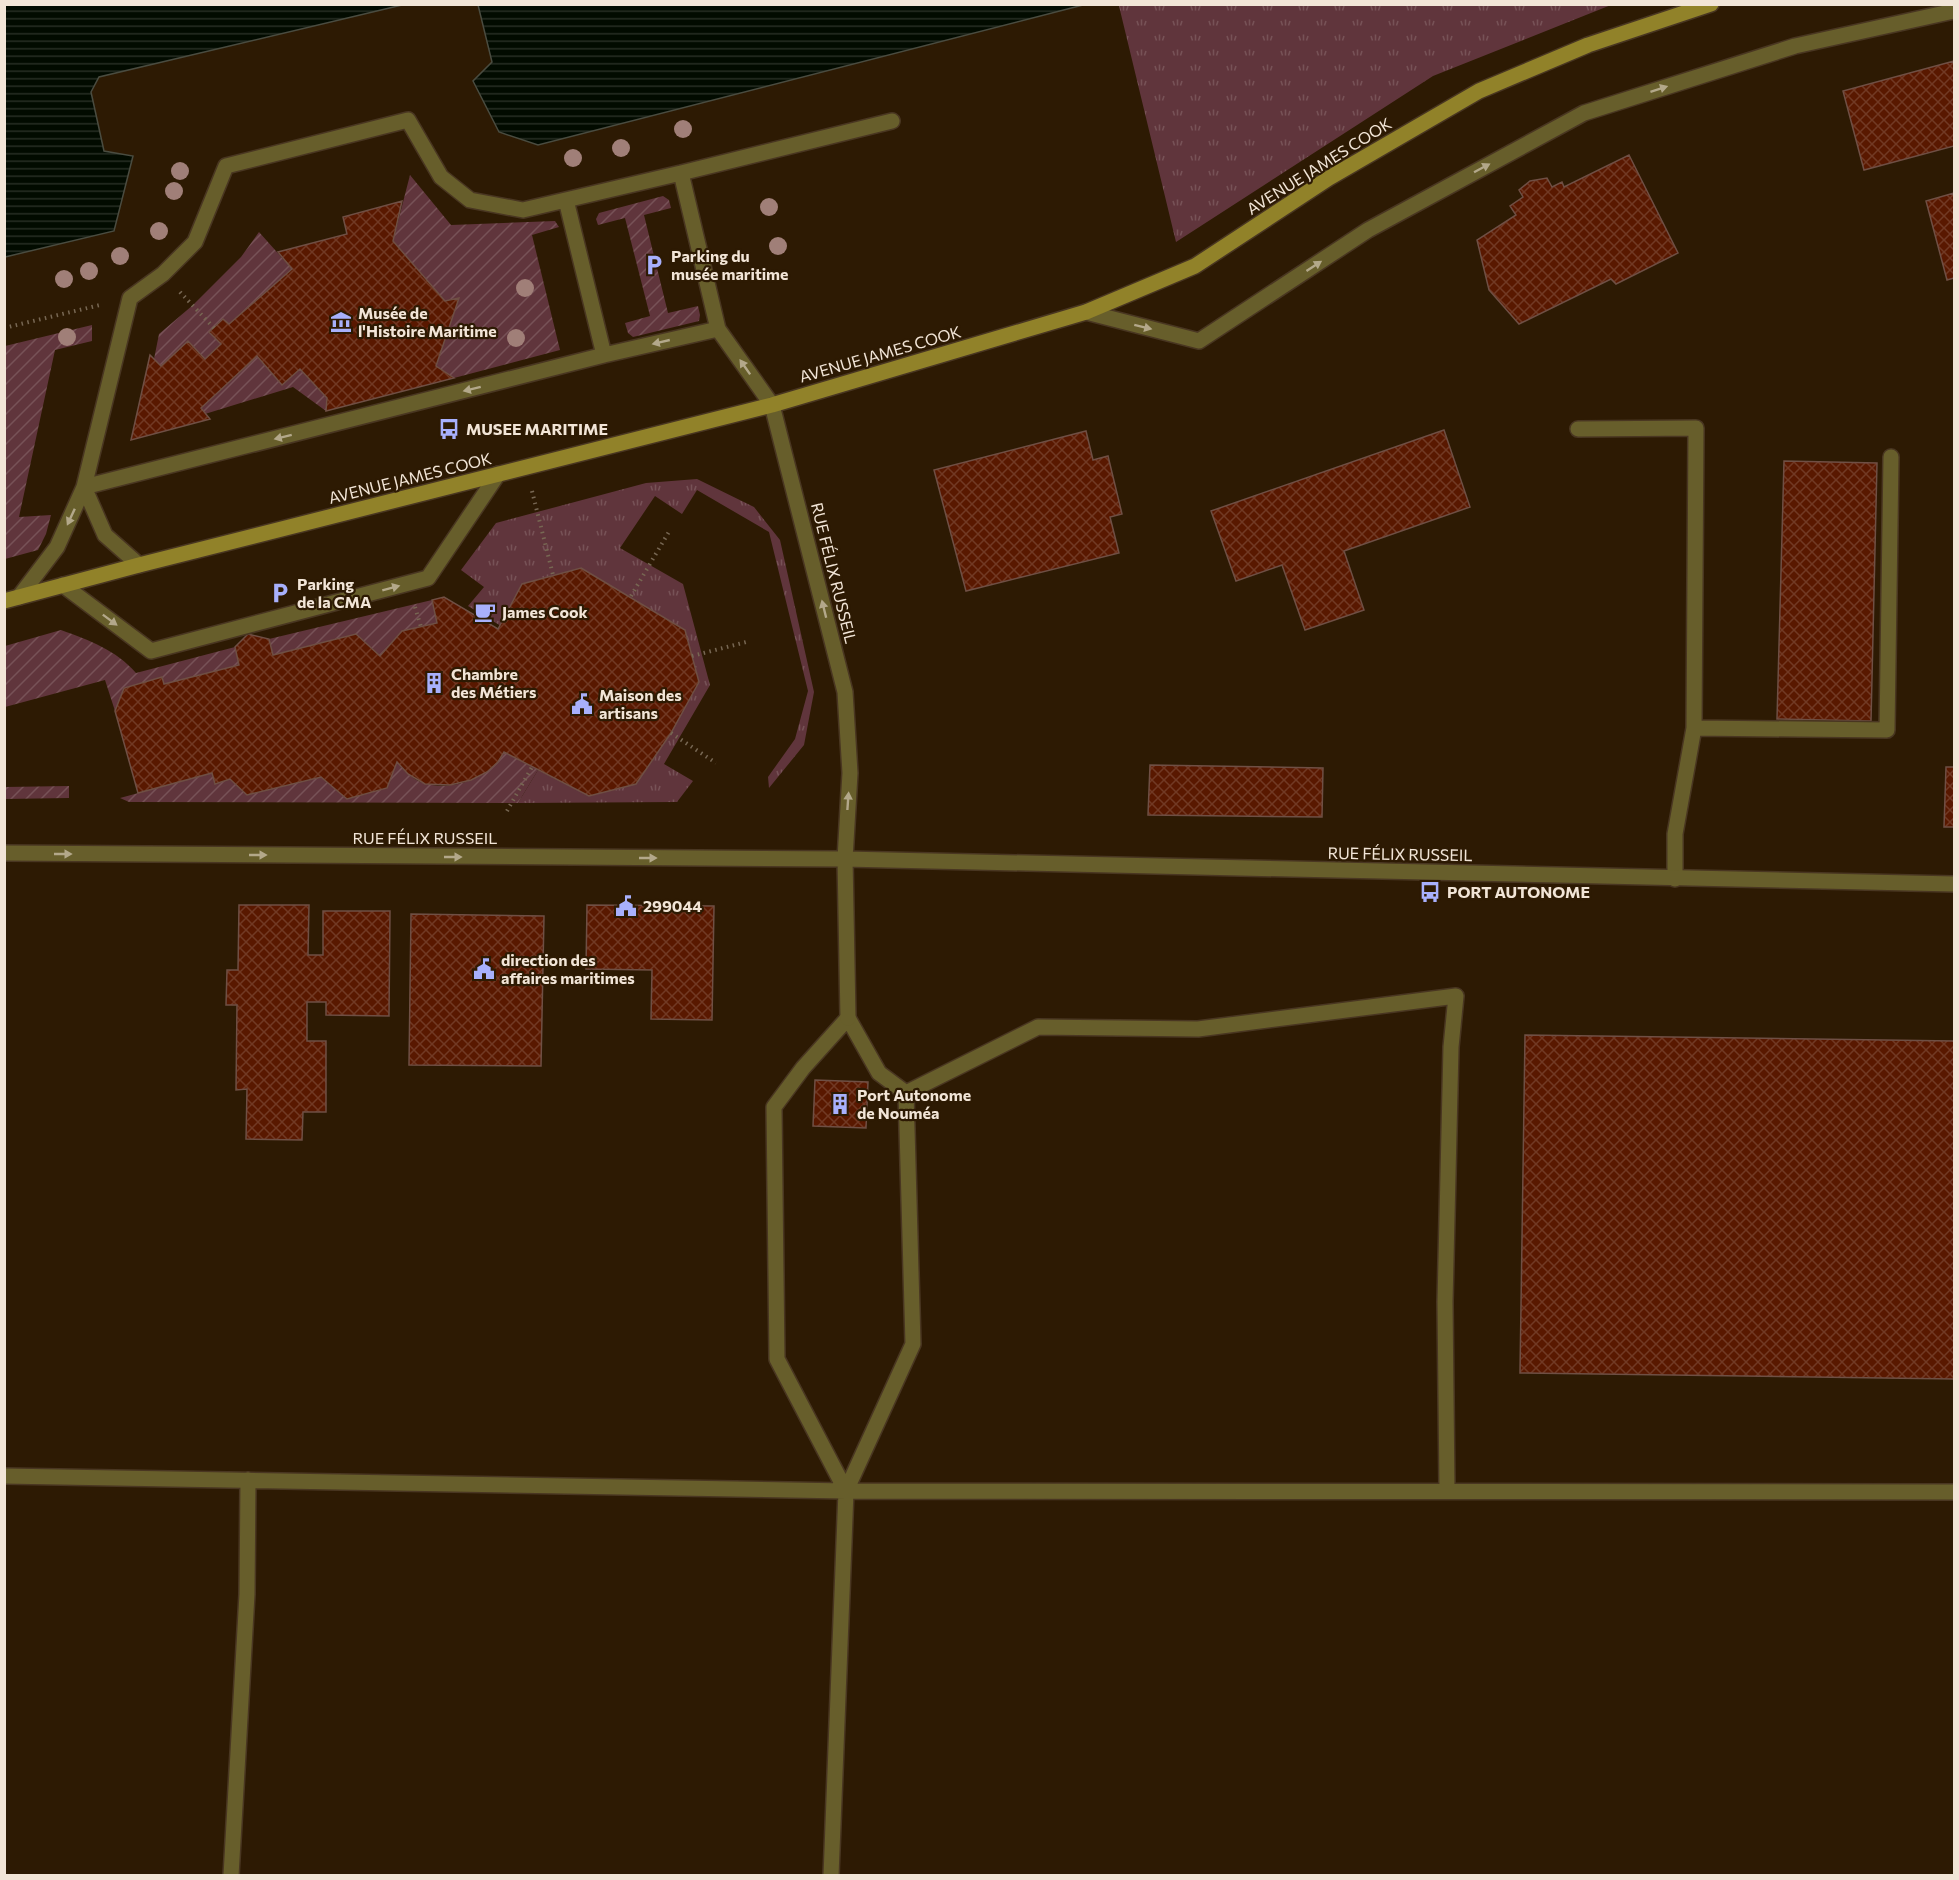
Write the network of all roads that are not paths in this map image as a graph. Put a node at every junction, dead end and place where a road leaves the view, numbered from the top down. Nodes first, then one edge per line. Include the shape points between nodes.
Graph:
1 (1711, 4) edge
2 (1954, 11) edge
3 (892, 121) dead end
4 (681, 173) junction
5 (566, 200) junction
6 (1086, 312) junction
7 (718, 329) junction
8 (604, 355) junction
9 (772, 405) junction
10 (1578, 429) dead end
11 (1892, 457) dead end
12 (498, 474) junction
13 (84, 487) junction
14 (139, 565) junction
15 (63, 585) junction
16 (12, 599) edge
17 (1694, 728) junction
18 (4, 853) edge
19 (845, 859) junction
20 (1675, 879) junction
21 (1954, 884) edge
22 (848, 1018) junction
23 (906, 1093) junction
24 (4, 1476) edge
25 (249, 1480) junction
26 (846, 1491) junction
27 (1447, 1491) junction
28 (1954, 1492) edge
29 (231, 1875) edge
30 (831, 1875) edge

1 - 6 main road, AVENUE JAMES COOK via 1588,45 1479,91 1329,178 1195,266
6 -> 2 street via 1199,341 1368,230 1584,113 1795,46
3 - 4 street
4 - 5 street
4 - 7 street
5 - 8 street
5 - 13 street via 523,210 470,200 441,177 408,120 226,165 195,242 163,274 130,298
6 - 9 main road, AVENUE JAMES COOK
7 -> 8 street
9 -> 7 street
8 -> 13 street
9 - 12 main road, AVENUE JAMES COOK
19 -> 9 street, RUE FÉLIX RUSSEIL via 850,773 845,692
10 - 17 street via 1696,428
11 - 17 street via 1887,730
12 - 14 main road, AVENUE JAMES COOK
15 -> 12 street via 151,651 428,578
13 - 14 street via 105,535
13 -> 16 street via 57,547
14 - 15 main road, AVENUE JAMES COOK
15 - 16 main road, AVENUE JAMES COOK
17 - 20 street via 1675,834
18 -> 19 street, RUE FÉLIX RUSSEIL
19 - 20 street, RUE FÉLIX RUSSEIL
19 - 22 street, RUE FÉLIX RUSSEIL
20 - 21 street, RUE FÉLIX RUSSEIL
22 - 23 street via 879,1073
22 - 26 street via 774,1107 777,1359
23 - 26 street via 913,1344
23 - 27 street via 1038,1027 1198,1029 1456,996 1450,1047
24 - 25 street
25 - 26 street
25 - 29 street via 247,1594
26 - 27 street
26 - 30 street
27 - 28 street

